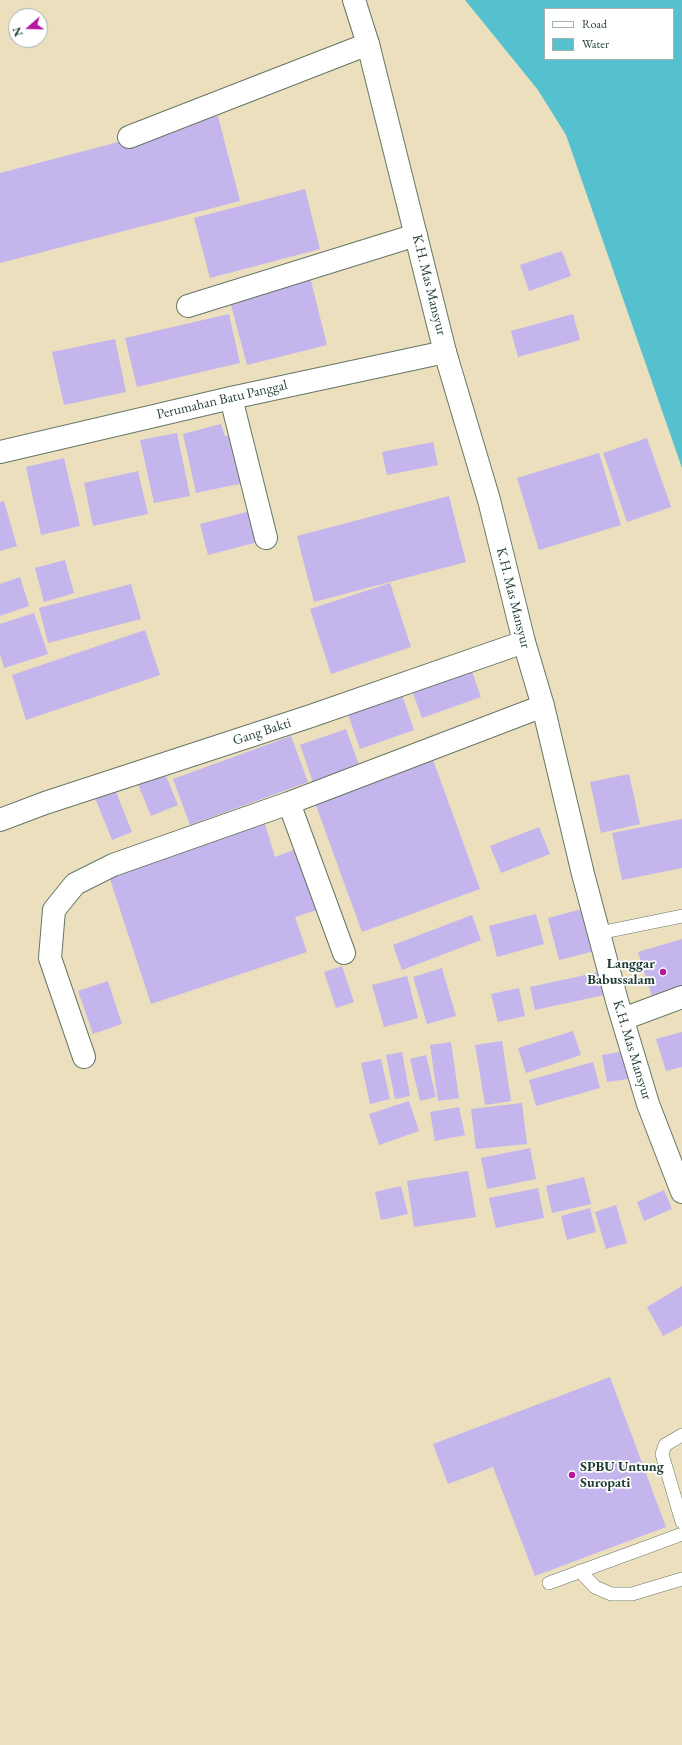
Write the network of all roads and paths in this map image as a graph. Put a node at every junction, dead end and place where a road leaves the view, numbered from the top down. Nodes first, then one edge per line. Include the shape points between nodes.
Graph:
1 (354, 0) edge
2 (368, 44) junction
3 (128, 137) dead end
4 (416, 235) junction
5 (188, 306) dead end
6 (446, 352) junction
7 (231, 398) junction
8 (0, 452) edge
9 (266, 538) dead end
10 (524, 642) junction
11 (543, 706) junction
12 (289, 803) junction
13 (0, 820) edge
14 (682, 916) edge
15 (599, 933) junction
16 (344, 953) dead end
17 (682, 997) edge
18 (623, 1019) junction
19 (84, 1057) dead end
20 (682, 1192) edge
21 (682, 1435) edge
22 (682, 1522) edge
23 (682, 1534) edge
24 (580, 1571) junction
25 (682, 1579) edge
26 (549, 1583) dead end

1 - 2 street, K.H. Mas Mansyur
2 - 3 street
2 - 4 street, K.H. Mas Mansyur
4 - 5 street
4 - 6 street, K.H. Mas Mansyur
6 - 7 street, Perumahan Batu Panggal
6 - 10 street, K.H. Mas Mansyur via 489,500
7 - 8 street, Perumahan Batu Panggal
7 - 9 street
10 - 11 street, K.H. Mas Mansyur
10 - 13 street, Gang Bakti
11 - 12 street
11 - 15 street, K.H. Mas Mansyur
12 - 16 street
12 - 19 street via 113,865 75,884 54,910 50,958
14 - 15 lane
15 - 18 street, K.H. Mas Mansyur
17 - 18 street
18 - 20 street, K.H. Mas Mansyur via 648,1104
21 - 22 lane via 665,1445 662,1454
23 - 24 lane
24 - 25 lane via 595,1587 612,1594 632,1594
24 - 26 lane

